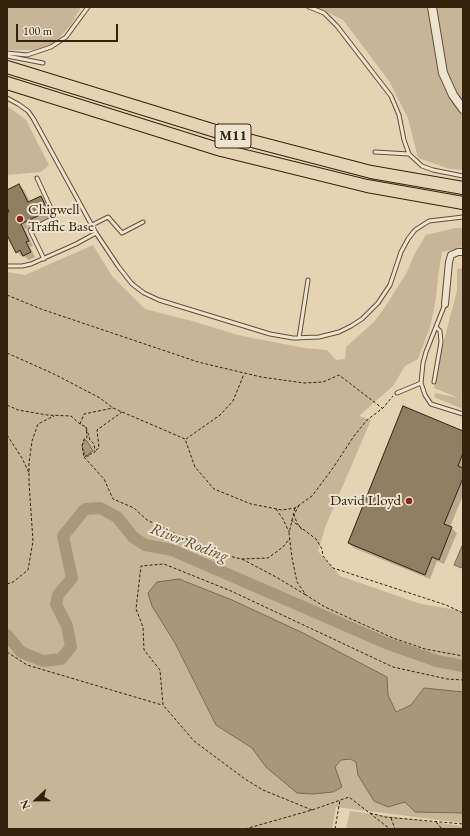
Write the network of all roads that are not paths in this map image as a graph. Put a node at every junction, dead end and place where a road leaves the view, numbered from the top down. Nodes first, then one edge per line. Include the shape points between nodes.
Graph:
1 (88, 7) edge
2 (309, 7) edge
3 (432, 7) edge
4 (7, 54) edge
5 (43, 63) dead end
6 (7, 66) edge
7 (7, 83) edge
8 (7, 98) edge
9 (463, 109) edge
10 (375, 152) dead end
11 (410, 154) junction
12 (463, 176) edge
13 (37, 178) dead end
14 (463, 188) edge
15 (463, 204) edge
16 (463, 218) edge
17 (143, 222) dead end
18 (92, 225) junction
19 (96, 232) junction
20 (463, 252) edge
21 (44, 259) junction
22 (7, 266) edge
23 (308, 280) dead end
24 (445, 304) joint
25 (436, 327) junction
26 (299, 338) junction
27 (434, 382) dead end
28 (421, 383) junction
29 (396, 393) road end
30 (463, 414) edge

1 - 4 lane via 66,37 51,47 27,55
2 - 11 lane via 324,14 337,26 390,96 399,115
3 - 9 street via 443,73
4 - 5 lane
6 - 14 highway, M11 via 225,134 371,172
7 - 15 highway, M11 via 221,150 367,186
8 - 18 lane via 33,118
10 - 11 lane
11 - 12 lane via 422,166
13 - 21 lane via 55,217 30,230
16 - 26 lane via 429,221 415,230 401,252 390,285 378,303 362,319 339,332
17 - 18 lane via 122,233 108,217
18 - 19 lane
19 - 21 lane
19 - 26 lane via 132,284 144,293 270,334
20 - 24 street via 451,255
21 - 22 lane via 22,266
23 - 26 lane
24 - 25 lane
25 - 27 lane via 440,331 441,342
25 - 28 lane via 423,363
28 - 29 lane
28 - 30 lane via 431,404

